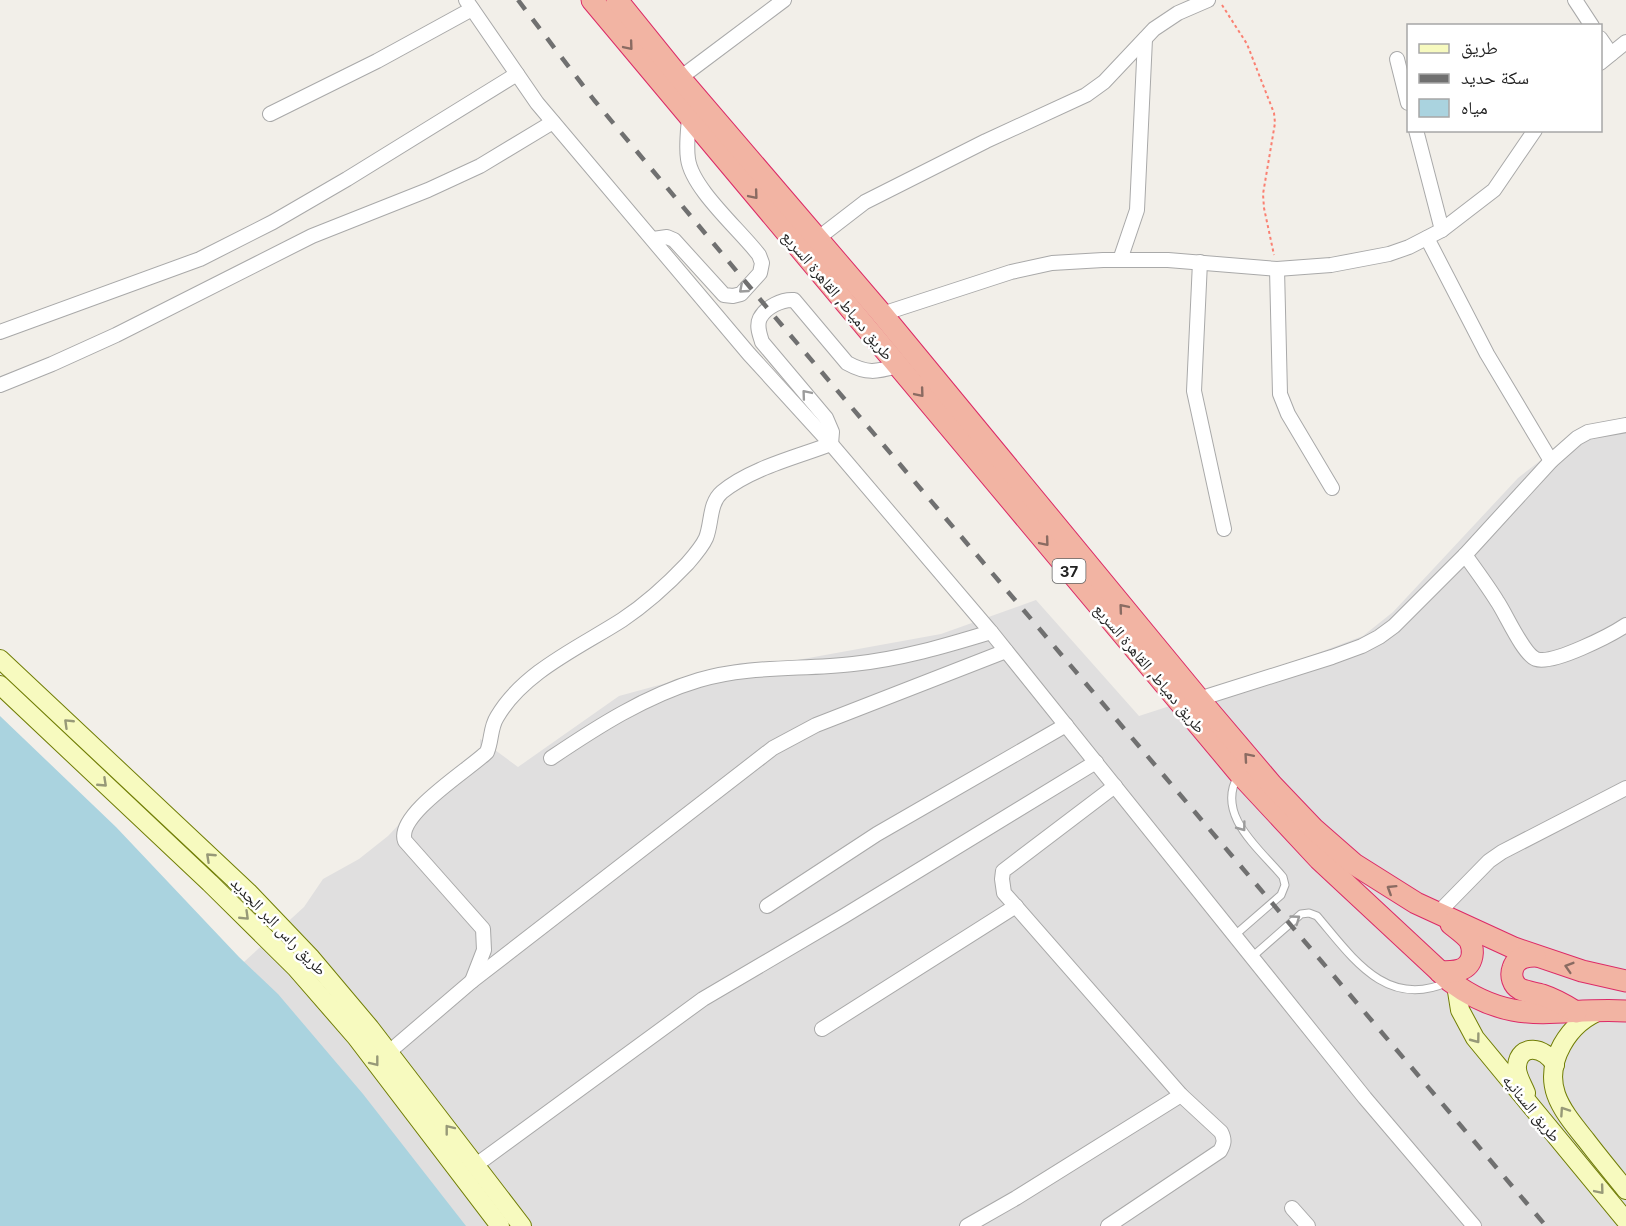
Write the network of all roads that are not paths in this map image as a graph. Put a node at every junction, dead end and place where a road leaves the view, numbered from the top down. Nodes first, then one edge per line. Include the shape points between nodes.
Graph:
1 (592, 0) edge
2 (784, 0) edge
3 (1208, 0) edge
4 (1575, 0) edge
5 (622, 2) edge
6 (469, 4) edge
7 (1591, 24) edge
8 (1145, 39) junction
9 (1626, 42) edge
10 (1606, 58) edge
11 (1397, 59) dead end
12 (517, 74) junction
13 (680, 78) junction
14 (1407, 99) edge
15 (270, 114) dead end
16 (689, 118) junction
17 (553, 122) junction
18 (1417, 132) edge
19 (1534, 132) edge
20 (1442, 230) junction
21 (1427, 238) junction
22 (653, 239) junction
23 (817, 239) junction
24 (1120, 260) junction
25 (1200, 262) junction
26 (1277, 269) junction
27 (882, 315) junction
28 (0, 332) edge
29 (897, 366) junction
30 (0, 384) edge
31 (1626, 425) edge
32 (831, 444) junction
33 (1551, 461) junction
34 (1332, 488) dead end
35 (1224, 530) dead end
36 (1466, 555) junction
37 (1626, 625) edge
38 (991, 632) junction
39 (1006, 651) junction
40 (0, 659) edge
41 (0, 685) edge
42 (1199, 699) junction
43 (1066, 725) junction
44 (551, 758) dead end
45 (1096, 762) junction
46 (1239, 774) junction
47 (1115, 786) junction
48 (1626, 788) edge
49 (767, 906) dead end
50 (1016, 906) junction
51 (1437, 913) junction
52 (1235, 935) junction
53 (1535, 956) junction
54 (1252, 957) junction
55 (1449, 980) junction
56 (472, 981) junction
57 (1626, 981) edge
58 (1605, 1010) junction
59 (1626, 1011) edge
60 (1576, 1012) junction
61 (822, 1029) dead end
62 (389, 1052) junction
63 (1555, 1065) junction
64 (1181, 1095) junction
65 (1528, 1104) junction
66 (476, 1165) junction
67 (1626, 1191) edge
68 (1292, 1208) dead end
69 (1626, 1221) edge
70 (500, 1226) edge
71 (522, 1226) edge
72 (967, 1226) edge
73 (1108, 1226) edge
74 (1308, 1226) edge
75 (1474, 1226) edge

1 -> 16 highway, طريق دمياط, القاهرة السريع / 37
2 - 13 street
3 - 8 street via 1171,17
4 - 7 street
5 - 13 highway, طريق دمياط, القاهرة السريع / 37
6 - 12 street
6 - 15 street via 377,61
8 - 23 street via 1086,95 873,197
8 - 24 street via 1137,210
9 - 10 street
11 - 14 street
12 - 17 street
12 - 28 street via 273,222 200,259
13 - 23 highway, طريق دمياط, القاهرة السريع / 37
16 -> 22 street via 687,148 691,172 759,255 762,268 741,294 724,295 674,240
16 -> 29 highway, طريق دمياط, القاهرة السريع / 37
17 - 22 street
17 - 30 street via 439,186 312,236 116,335
18 - 20 street
19 - 20 street via 1494,190
20 - 21 street
21 - 26 street via 1389,254 1361,260
21 - 33 street via 1486,354
22 - 32 street
23 - 27 highway, طريق دمياط, القاهرة السريع / 37
24 - 25 street
24 - 27 street via 1029,268
25 - 26 street
25 - 35 street via 1194,392
26 - 34 street via 1280,394
42 -> 27 highway, طريق دمياط, القاهرة السريع / 37
32 -> 29 street via 832,432 826,418 762,342 760,318 779,302 794,300 847,363 877,372
29 -> 46 highway, طريق دمياط, القاهرة السريع / 37
31 - 33 street via 1588,432
32 - 38 street
32 - 56 street via 756,472 720,493 712,508 705,540 689,562 660,591 624,618 527,682 492,725 487,752 447,783 408,822 403,833 405,841 483,929 484,950
33 - 36 street
36 - 37 street via 1524,647 1538,660 1586,646
36 - 42 street via 1379,637 1332,657
38 - 39 street
38 - 44 street via 889,660 745,671 700,679 661,693 590,731
39 - 43 street
39 - 56 street via 816,725 773,748
62 -> 40 main road, طريق راس البر الجديد via 270,914
41 -> 70 main road, طريق راس البر الجديد via 296,968 375,1061
51 -> 42 highway, طريق دمياط, القاهرة السريع / 37 via 1386,886 1334,847 1272,785
43 - 45 street
43 - 49 street via 877,834
45 - 47 street
45 - 66 street via 703,999
46 -> 52 lane via 1231,795 1235,818 1283,877 1285,887 1281,895
46 - 55 highway, طريق دمياط, القاهرة السريع / 37 via 1319,859
47 - 50 street via 1004,871 1004,893
47 - 52 street
48 - 51 street via 1502,852
50 - 61 street
50 - 64 street
51 - 53 highway, طريق دمياط, القاهرة السريع / 37
51 - 55 highway via 1470,942 1473,951 1471,961
52 - 54 street
57 -> 53 highway, طريق دمياط, القاهرة السريع / 37
53 - 60 highway via 1527,956 1513,966 1514,984
54 -> 55 lane via 1299,915 1309,913 1317,916 1362,968 1381,981 1415,990
54 - 75 street
55 - 60 highway, طريق دمياط, القاهرة السريع / 37 via 1493,1005 1514,1011
55 -> 65 main road, طريق السنانيه via 1471,1031
56 - 62 street
58 - 59 highway, طريق دمياط, القاهرة السريع / 37
58 - 60 highway, طريق دمياط, القاهرة السريع / 37
58 - 63 main road, طريق السنانيه via 1572,1030
66 -> 62 main road, طريق راس البر الجديد
63 - 65 main road via 1541,1050 1530,1050 1520,1057 1517,1069
67 -> 63 main road, طريق السنانيه via 1560,1106 1553,1082
64 - 72 street
64 - 73 street via 1221,1132 1224,1145
65 -> 69 main road, طريق السنانيه
66 - 71 main road, طريق راس البر الجديد
68 - 74 street

